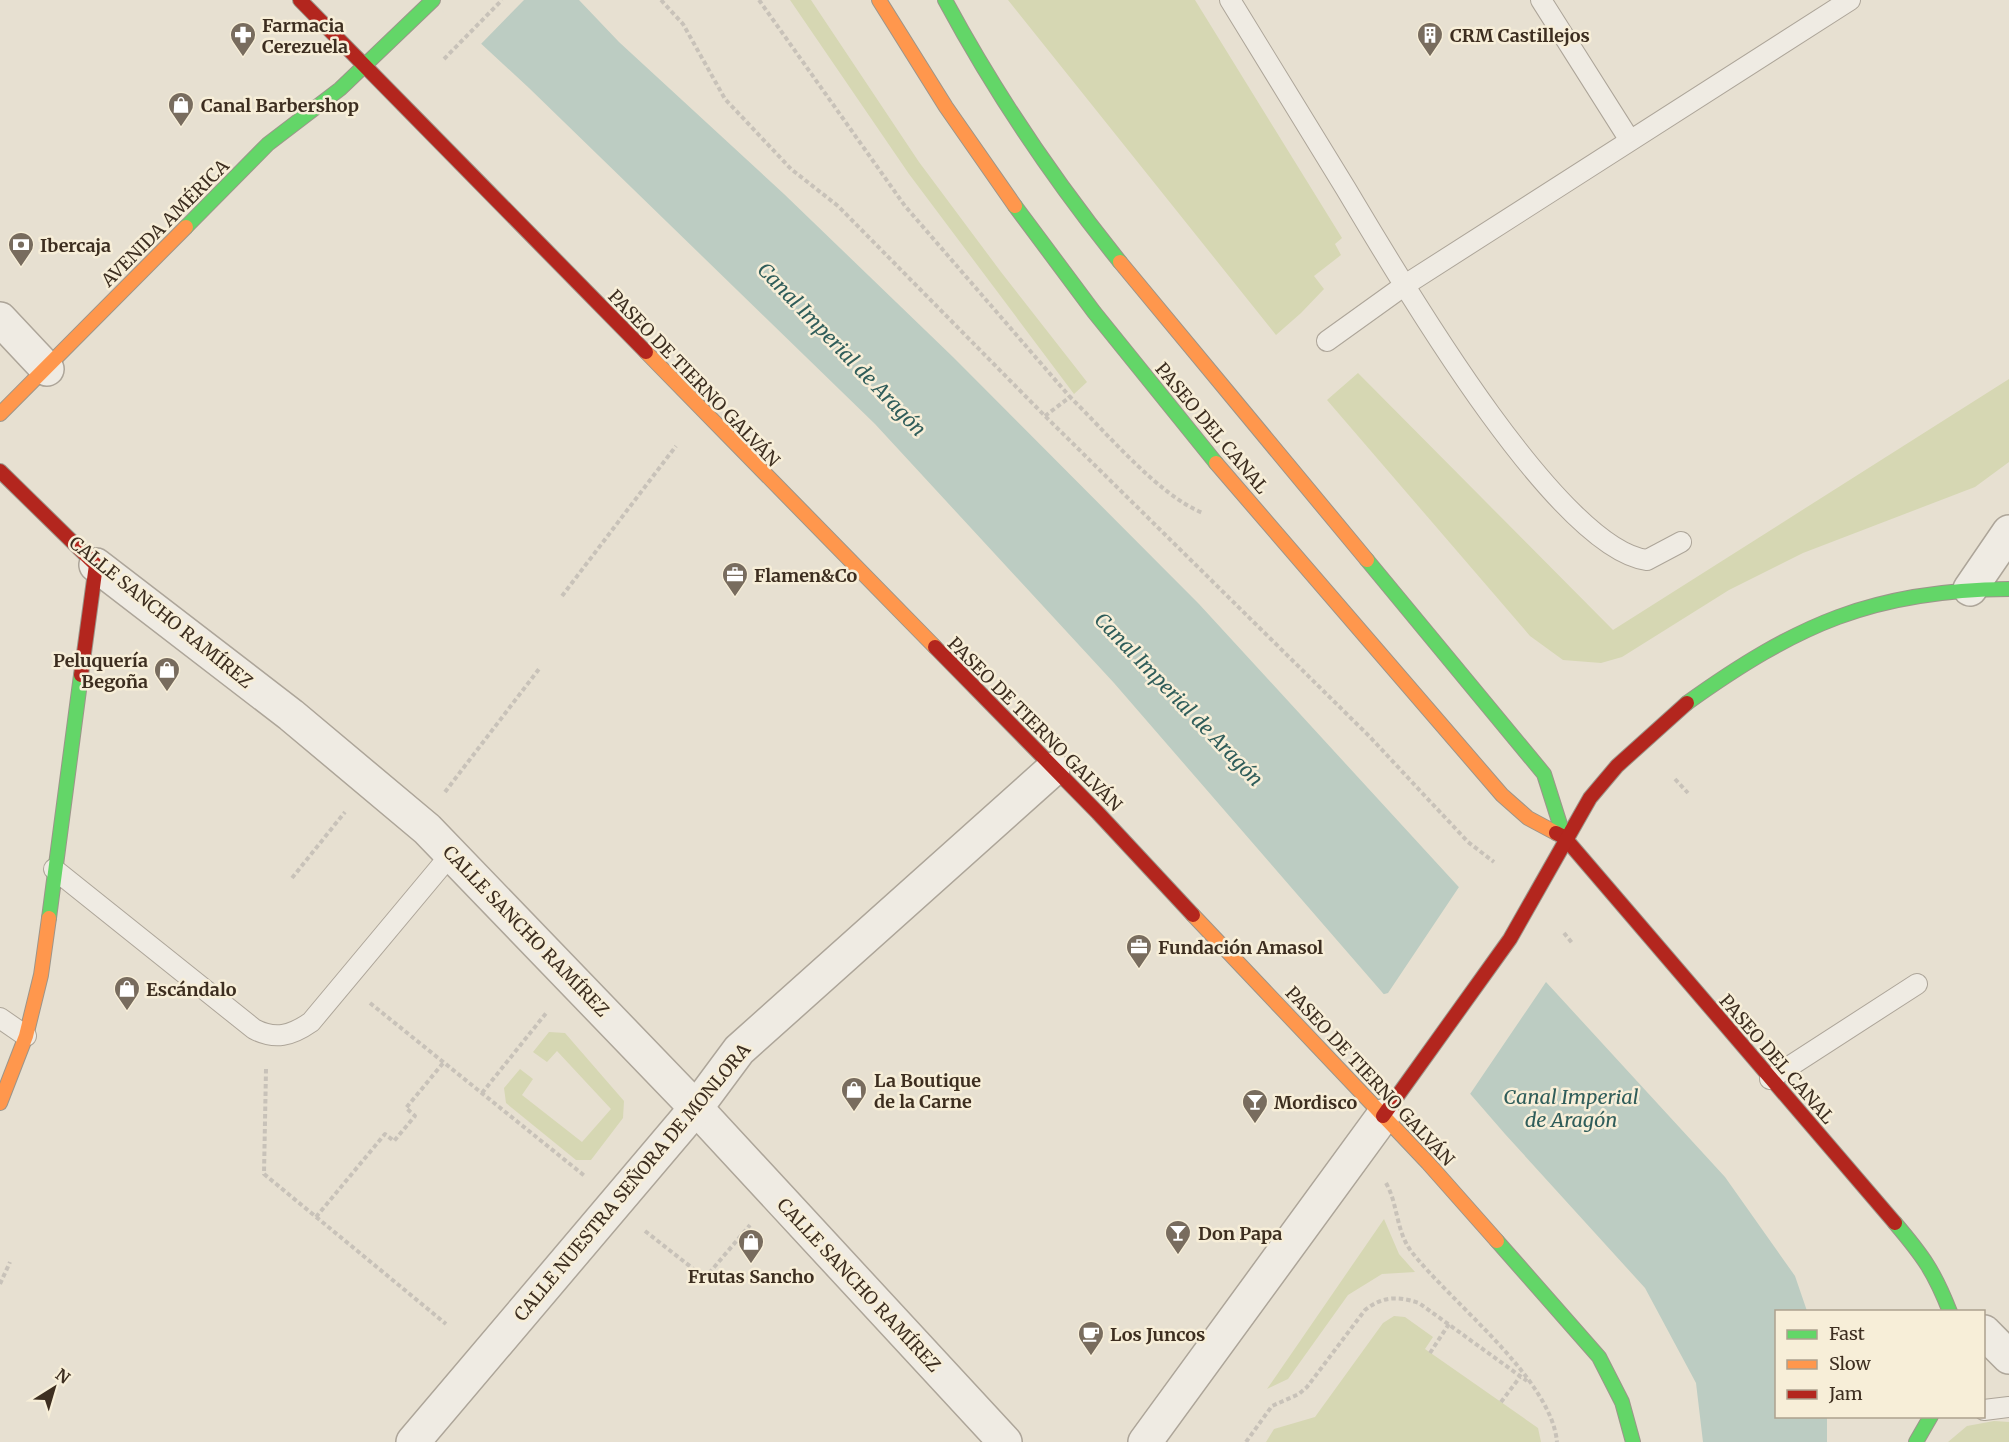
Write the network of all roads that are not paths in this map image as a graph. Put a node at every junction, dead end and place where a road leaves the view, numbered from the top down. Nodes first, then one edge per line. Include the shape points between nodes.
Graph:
1 (300, 0) edge
2 (433, 0) edge
3 (879, 0) edge
4 (945, 0) edge
5 (1230, 0) edge
6 (1541, 0) edge
7 (1850, 0) edge
8 (364, 66) junction
9 (1629, 139) junction
10 (1405, 285) junction
11 (0, 319) edge
12 (1327, 341) dead end
13 (47, 369) junction
14 (0, 414) edge
15 (0, 471) edge
16 (2009, 532) edge
17 (1681, 542) dead end
18 (96, 564) junction
19 (1970, 589) junction
20 (2009, 589) edge
21 (1053, 769) junction
22 (1564, 837) junction
23 (452, 853) junction
24 (54, 868) junction
25 (1917, 984) dead end
26 (0, 1018) edge
27 (26, 1036) junction
28 (1770, 1079) junction
29 (0, 1103) edge
30 (696, 1108) junction
31 (1383, 1116) junction
32 (1952, 1307) edge
33 (2009, 1407) edge
34 (1985, 1410) edge
35 (1933, 1418) edge
36 (413, 1442) edge
37 (1005, 1442) edge
38 (1145, 1442) edge
39 (1633, 1442) edge
40 (1917, 1442) edge

1 - 8 main road, PASEO DE TIERNO GALVÁN
2 - 8 main road, AVENIDA AMÉRICA
3 - 22 main road, PASEO DEL CANAL via 993,176 1162,398 1502,795 1528,818
4 - 22 main road, PASEO DEL CANAL via 987,75 1083,215 1239,409 1545,774
5 - 10 lane
6 - 9 lane
7 - 9 lane
8 - 13 main road, AVENIDA AMÉRICA via 268,144
8 - 21 main road, PASEO DE TIERNO GALVÁN
9 - 10 lane
10 - 12 lane
10 - 17 lane via 1499,426 1585,524 1641,559 1653,558
11 - 13 street
13 - 14 main road, AVENIDA AMÉRICA
15 - 18 main road, CALLE SANCHO RAMÍREZ
16 - 19 street
18 - 23 street, CALLE SANCHO RAMÍREZ via 291,715
18 - 24 main road
19 - 20 main road
19 - 22 main road via 1896,598 1847,612 1786,639 1731,671 1625,758 1593,793
21 - 30 street, CALLE NUESTRA SEÑORA DE MONLORA via 739,1050
21 - 31 main road, PASEO DE TIERNO GALVÁN
22 - 28 main road, PASEO DEL CANAL
22 - 31 main road via 1527,913
23 - 24 lane via 311,1022 295,1033 266,1035
23 - 30 street, CALLE SANCHO RAMÍREZ
24 - 27 main road via 41,975
25 - 28 lane
26 - 27 lane
27 - 29 main road
28 - 32 main road, PASEO DEL CANAL via 1924,1257
30 - 36 street, CALLE NUESTRA SEÑORA DE MONLORA
30 - 37 street, CALLE SANCHO RAMÍREZ
31 - 38 street
31 - 39 main road, PASEO DE TIERNO GALVÁN via 1599,1357 1622,1402
33 - 34 lane
35 - 40 main road

